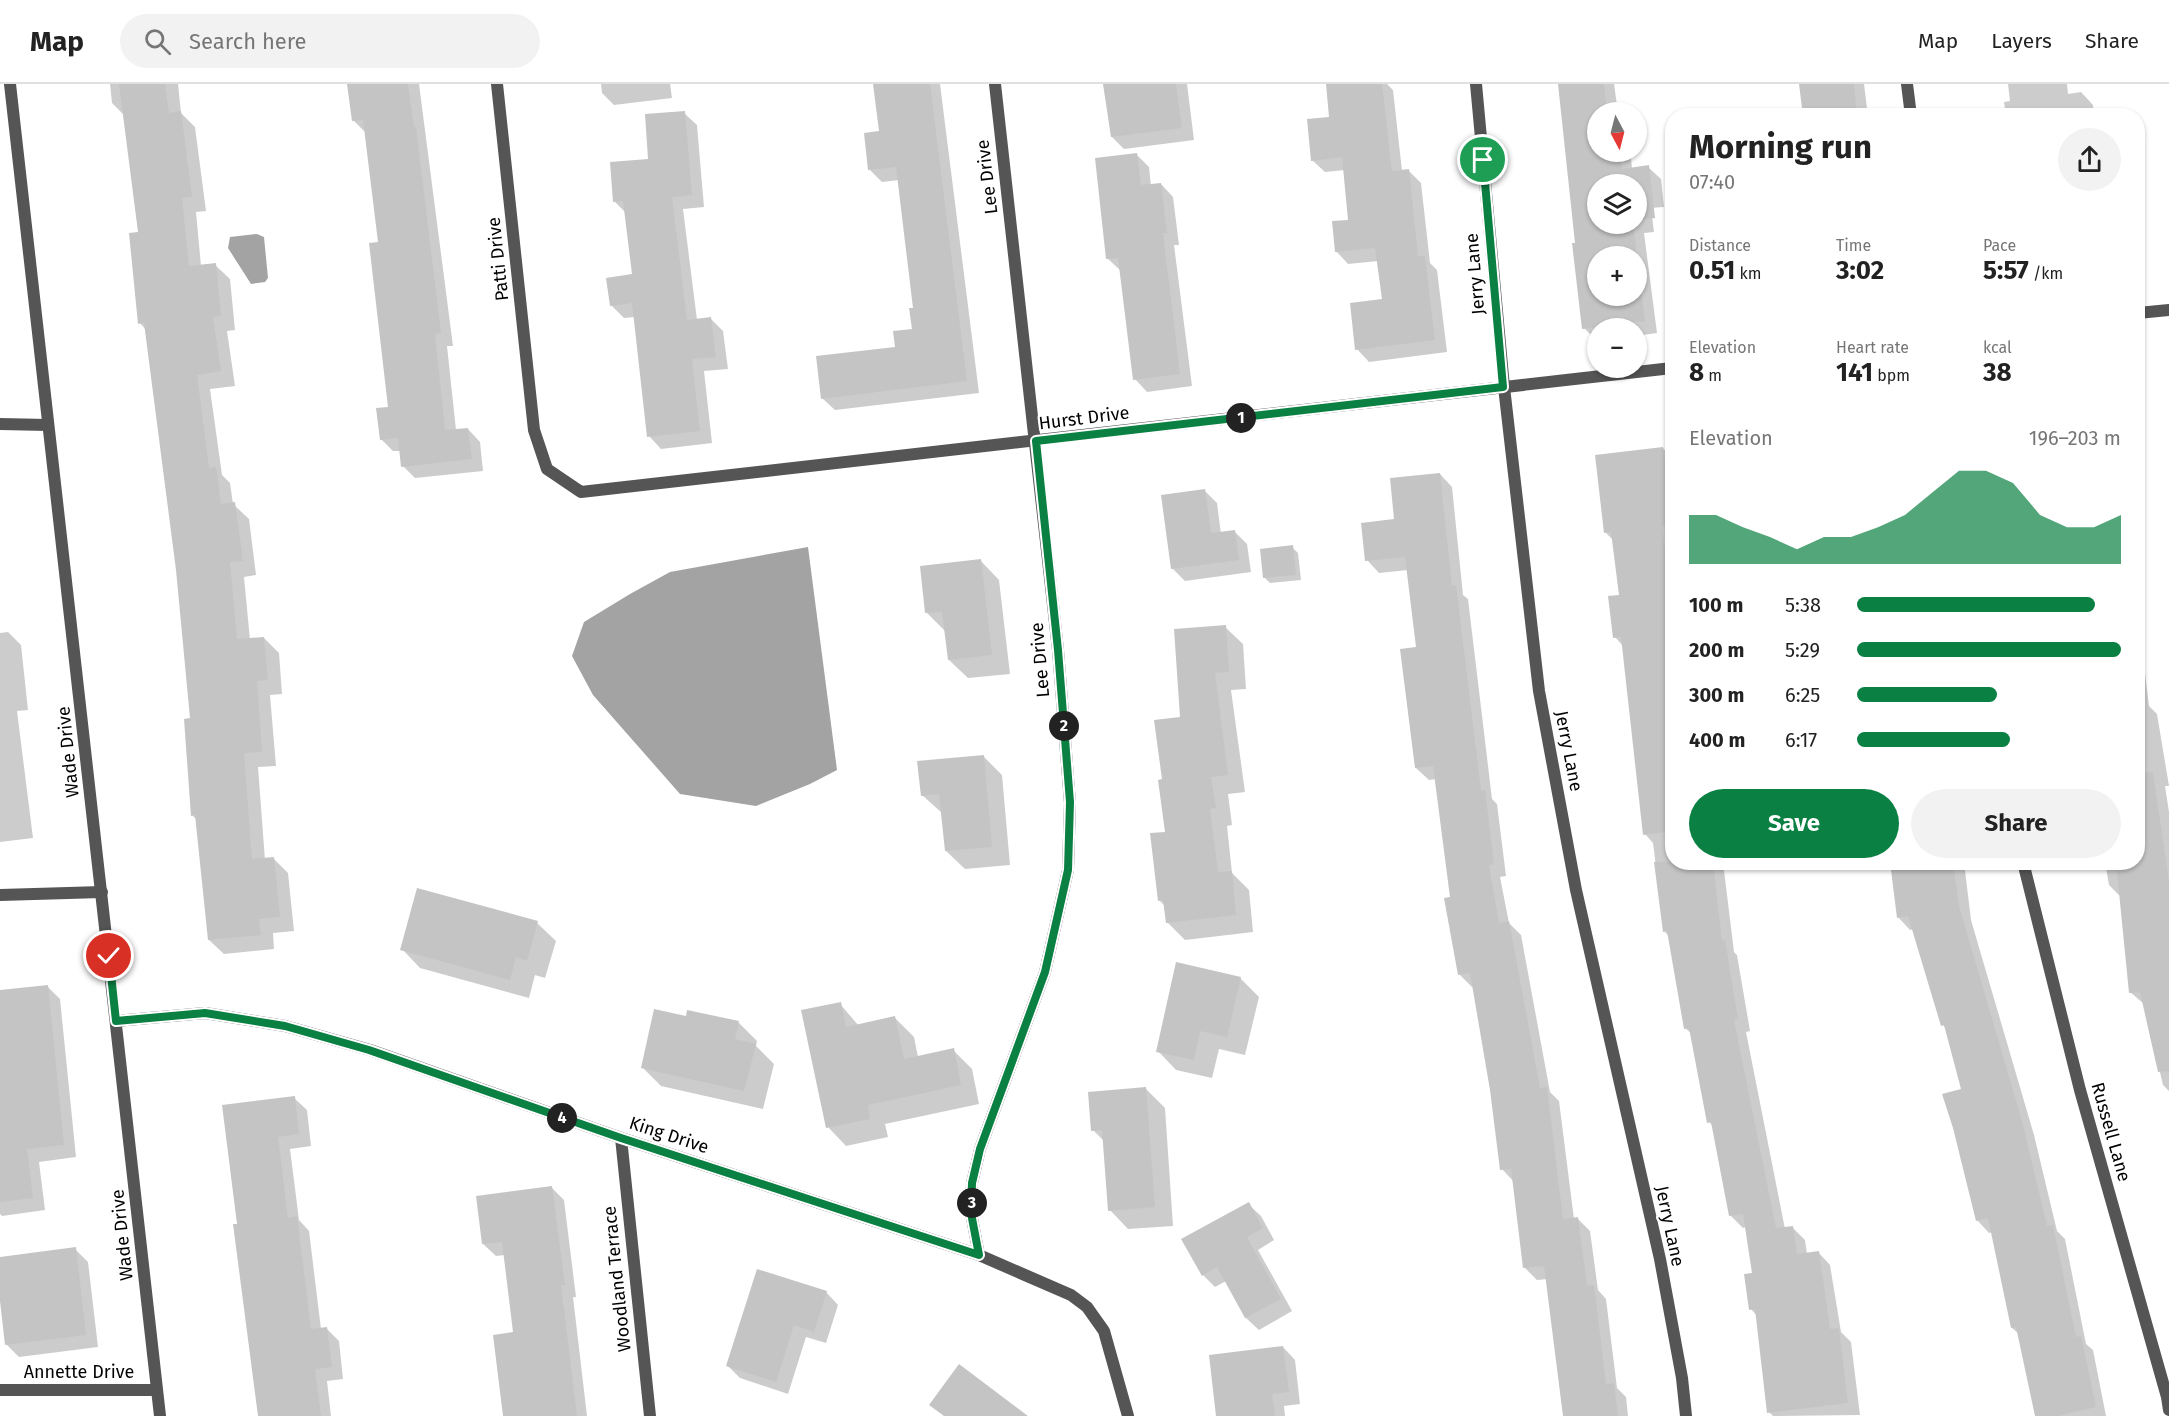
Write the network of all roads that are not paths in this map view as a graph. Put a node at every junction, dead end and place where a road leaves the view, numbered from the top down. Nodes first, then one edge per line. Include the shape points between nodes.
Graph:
1 (10, 84) edge
2 (497, 84) edge
3 (995, 84) edge
4 (1476, 84) edge
5 (1907, 84) edge
6 (1910, 108) edge
7 (2169, 310) edge
8 (2145, 312) edge
9 (1665, 369) edge
10 (1503, 387) junction
11 (0, 424) edge
12 (48, 425) junction
13 (534, 430) joint
14 (1036, 441) junction
15 (2025, 870) edge
16 (102, 892) junction
17 (0, 895) edge
18 (116, 1021) junction
19 (621, 1138) junction
20 (979, 1255) junction
21 (0, 1390) edge
22 (157, 1390) junction
23 (2169, 1410) edge
24 (160, 1416) edge
25 (650, 1416) edge
26 (1128, 1416) edge
27 (1686, 1416) edge

1 - 12 street, Wade Drive
2 - 13 street, Patti Drive
3 - 14 street, Lee Drive
4 - 10 street, Jerry Lane
5 - 6 street
7 - 8 street
9 - 10 street, Hurst Drive
10 - 14 street, Hurst Drive
10 - 27 street, Jerry Lane via 1542,703 1576,890 1660,1259
11 - 12 street
12 - 16 street, Wade Drive
13 - 14 street, Hurst Drive via 547,469 581,492
14 - 20 street, Lee Drive via 1064,721 1070,802 1068,870 1045,972 980,1149 972,1183 971,1213
15 - 23 street, Russell Lane via 2080,1090
16 - 17 street
16 - 18 street, Wade Drive
18 - 19 street, King Drive via 205,1013 285,1026 369,1050
18 - 22 street, Wade Drive
19 - 20 street, King Drive
19 - 25 street, Woodland Terrace
20 - 26 street, King Drive via 1071,1295 1088,1307 1104,1331
21 - 22 street, Annette Drive
22 - 24 street, Wade Drive

